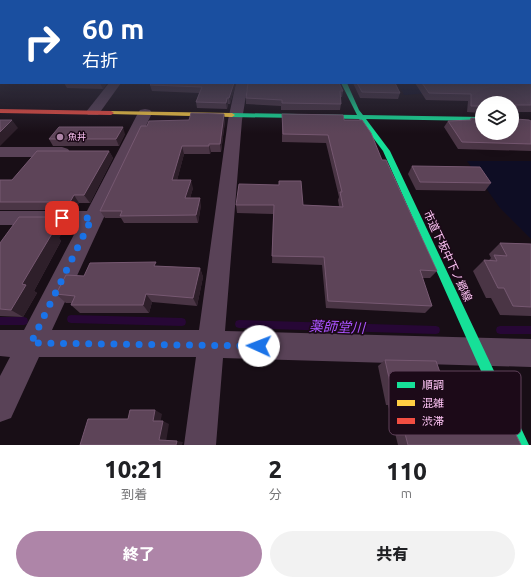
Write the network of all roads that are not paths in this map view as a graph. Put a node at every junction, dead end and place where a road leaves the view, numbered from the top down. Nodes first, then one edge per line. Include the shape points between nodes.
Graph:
1 (109, 91) edge
2 (241, 91) edge
3 (347, 91) edge
4 (0, 111) edge
5 (93, 112) junction
6 (145, 113) junction
7 (236, 115) junction
8 (362, 117) junction
9 (475, 119) edge
10 (0, 152) edge
11 (79, 152) edge
12 (0, 218) edge
13 (92, 218) junction
14 (0, 343) edge
15 (31, 343) junction
16 (212, 344) junction
17 (479, 352) junction
18 (531, 353) edge
19 (488, 371) edge
20 (0, 407) edge
21 (517, 435) edge
22 (200, 445) edge
23 (522, 445) edge

1 - 5 street
2 - 7 street
3 - 8 street, 市道下坂中下ノ郷線
4 - 5 street
5 - 6 street
6 - 7 street
6 - 13 street via 117,152
7 - 8 street
7 - 16 street
8 - 9 street
8 - 17 street, 市道下坂中下ノ郷線 via 386,151
10 - 11 street
12 - 13 street
13 - 15 street
14 - 15 street
15 - 16 street
15 - 20 street
16 - 17 street
16 - 22 street
17 - 18 street
17 - 19 street, 市道下坂中下ノ郷線
21 - 23 street, 市道下坂中下ノ郷線

